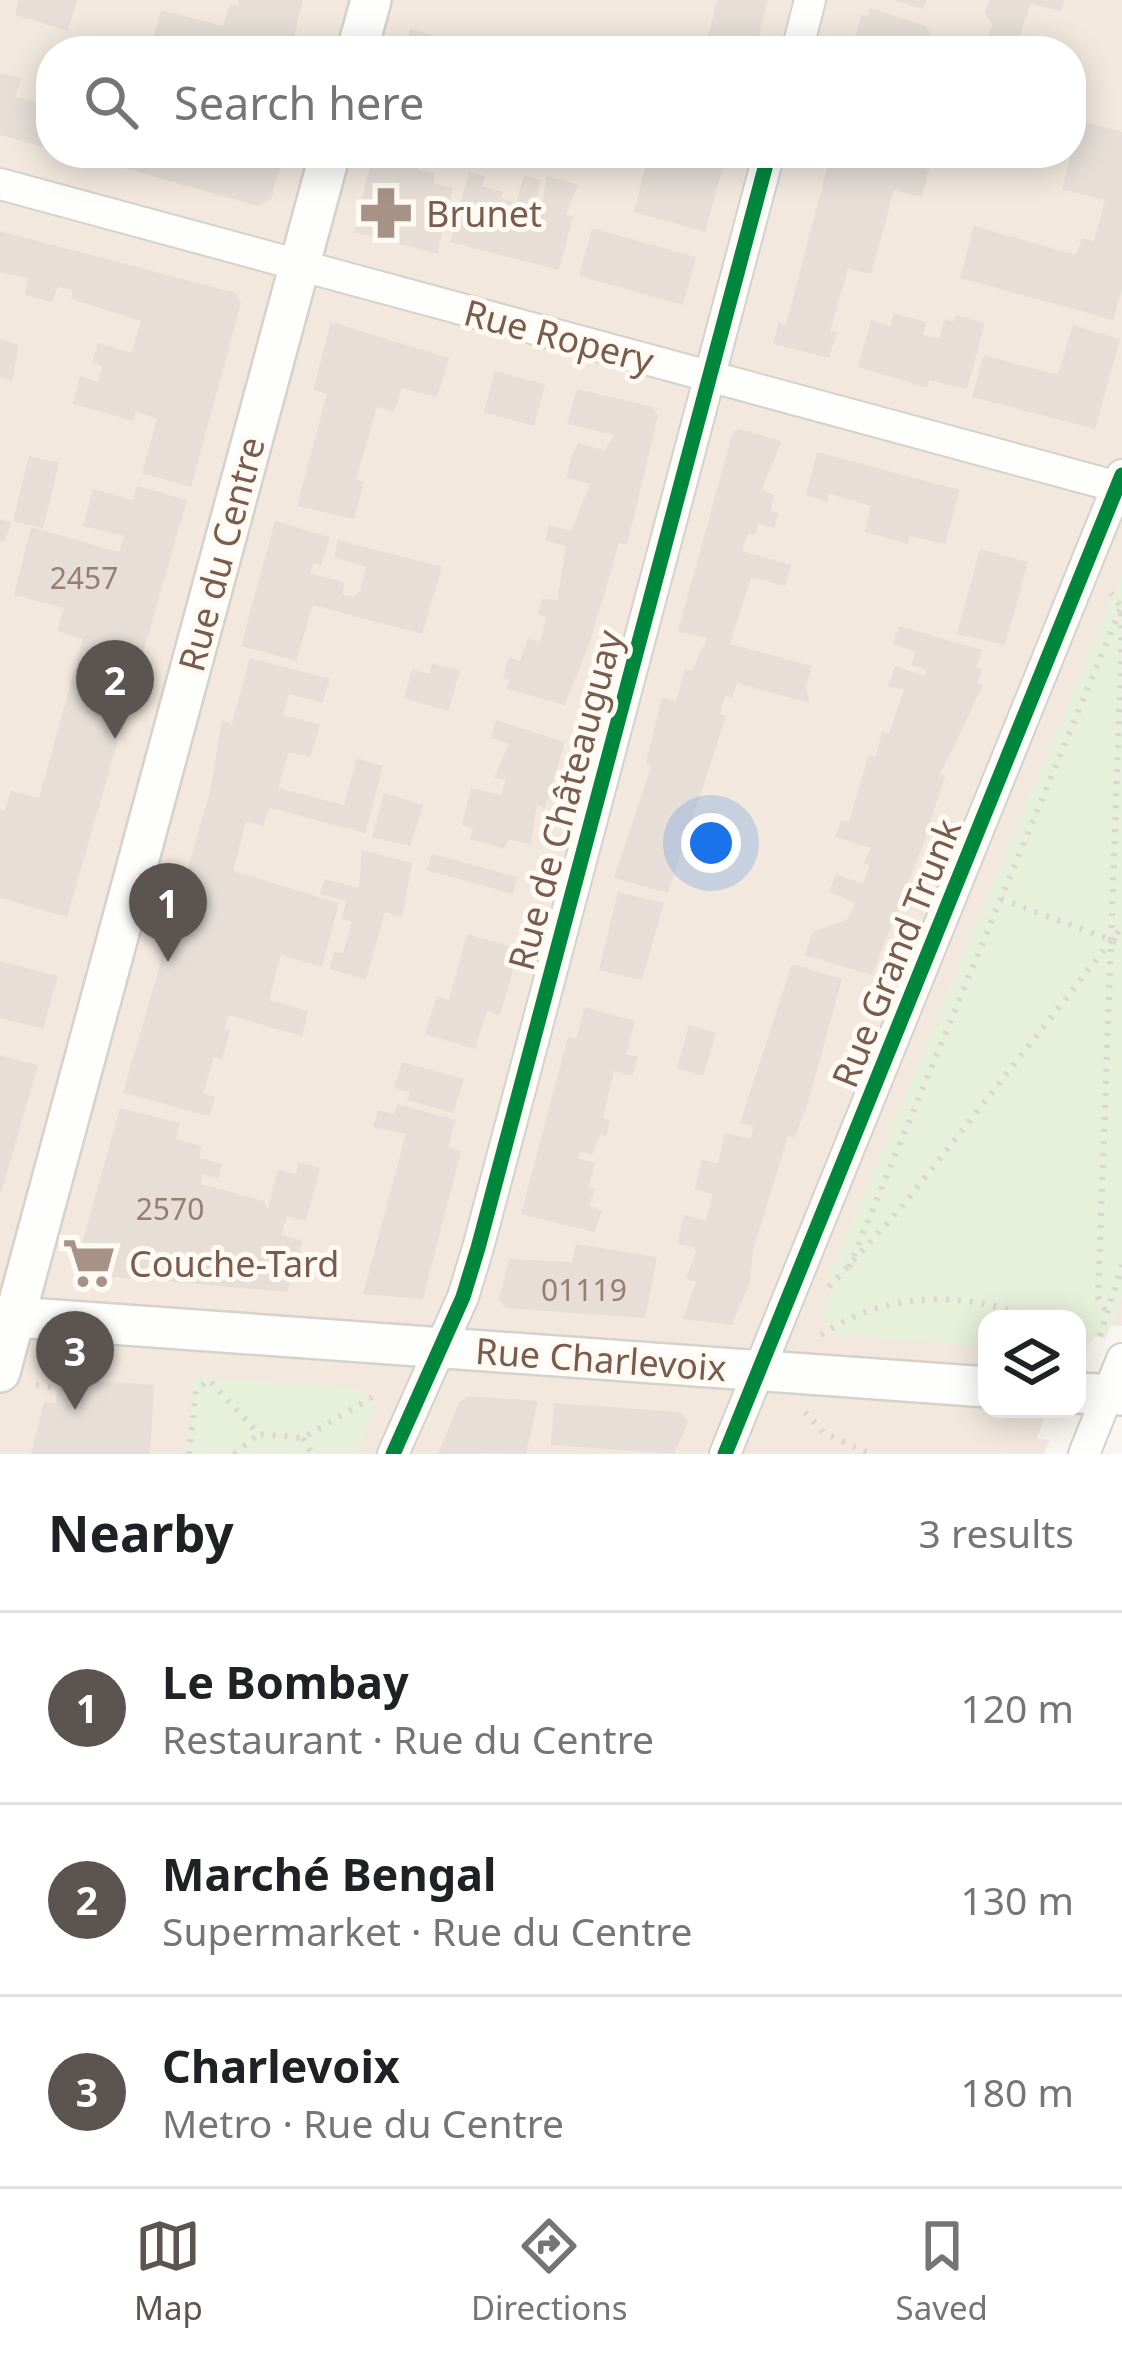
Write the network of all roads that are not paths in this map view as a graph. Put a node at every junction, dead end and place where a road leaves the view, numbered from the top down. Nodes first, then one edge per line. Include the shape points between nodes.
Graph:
1 (371, 0) edge
2 (811, 0) edge
3 (362, 36) edge
4 (800, 36) edge
5 (326, 168) edge
6 (765, 168) edge
7 (0, 184) edge
8 (299, 266) junction
9 (708, 376) junction
10 (1120, 481) edge
11 (7, 1317) edge
12 (440, 1348) junction
13 (759, 1371) junction
14 (1102, 1372) edge
15 (18, 1379) edge
16 (978, 1386) edge
17 (393, 1454) edge
18 (725, 1454) edge
19 (1084, 1454) edge

1 - 3 street
2 - 4 street
5 - 8 street, Rue du Centre
6 - 9 street, Rue de Châteauguay
7 - 8 street, Rue Ropery
8 - 9 street, Rue Ropery
8 - 11 street, Rue du Centre
9 - 10 street, Rue Ropery
9 - 12 street, Rue de Châteauguay via 478,1248
10 - 13 street, Rue Grand Trunk
11 - 12 street, Rue Charlevoix
11 - 15 street, Rue du Centre
12 - 13 street, Rue Charlevoix
12 - 17 street, Rue de Châteauguay
13 - 16 street, Rue Charlevoix
13 - 18 street, Rue Grand Trunk
14 - 19 street

